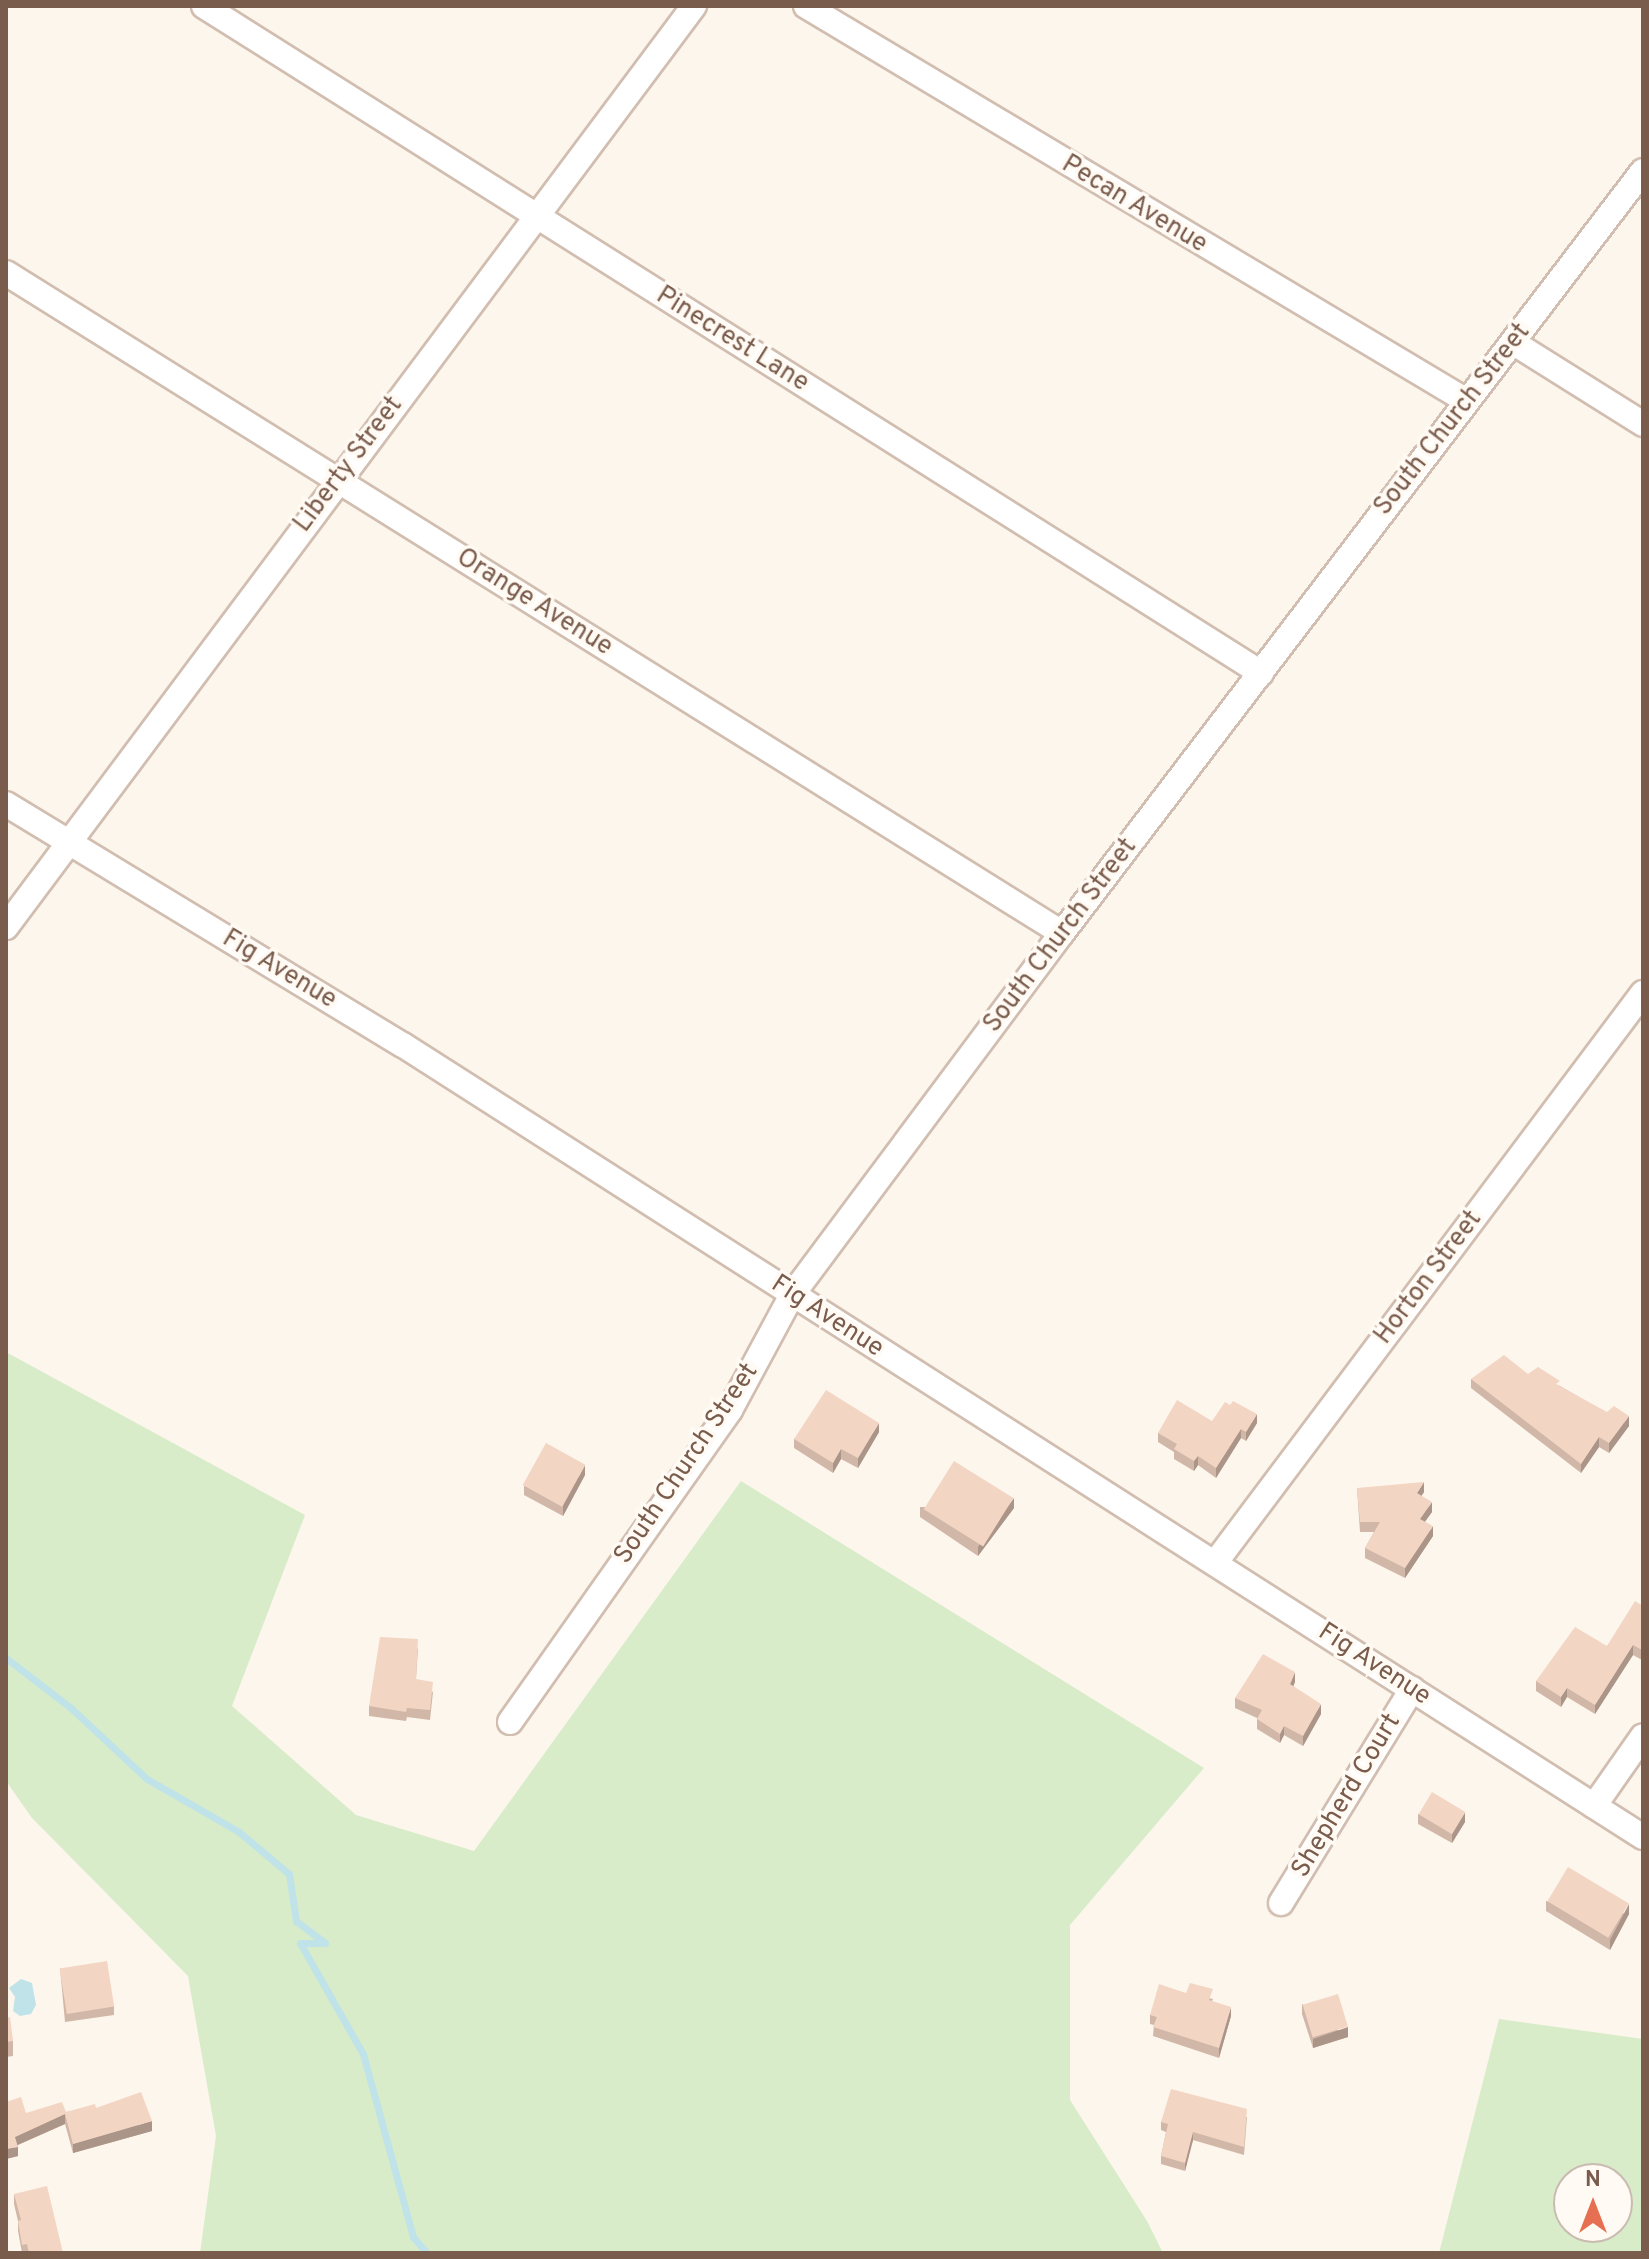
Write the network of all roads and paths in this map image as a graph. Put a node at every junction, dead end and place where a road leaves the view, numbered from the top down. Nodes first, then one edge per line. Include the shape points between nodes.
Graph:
1 (204, 6) edge
2 (694, 6) edge
3 (806, 6) edge
4 (1643, 171) edge
5 (537, 216) junction
6 (6, 273) edge
7 (1514, 343) junction
8 (1465, 400) junction
9 (1643, 424) edge
10 (337, 481) junction
11 (1261, 673) junction
12 (6, 804) edge
13 (66, 842) junction
14 (6, 927) edge
15 (1062, 933) junction
16 (1643, 993) edge
17 (792, 1295) junction
18 (1215, 1563) junction
19 (1412, 1689) junction
20 (510, 1722) dead end
21 (1643, 1736) edge
22 (1594, 1806) junction
23 (1643, 1837) edge
24 (1281, 1903) dead end

1 - 5 street, Pinecrest Lane
2 - 5 street, Liberty Street
3 - 8 street, Pecan Avenue
4 - 7 street, South Church Street
5 - 10 street, Liberty Street
5 - 11 street, Pinecrest Lane
6 - 10 street, Orange Avenue
7 - 8 street, South Church Street
7 - 9 street
8 - 11 street, South Church Street
10 - 13 street, Liberty Street
10 - 15 street, Orange Avenue
11 - 15 street, South Church Street
12 - 13 street, Fig Avenue
13 - 14 street, Liberty Street
13 - 17 street, Fig Avenue via 403,1045
15 - 17 street, South Church Street
16 - 18 street, Horton Street
17 - 18 street, Fig Avenue
17 - 20 street, South Church Street via 730,1410
18 - 19 street, Fig Avenue
19 - 22 street, Fig Avenue
19 - 24 street, Shepherd Court
21 - 22 street
22 - 23 street, Fig Avenue

